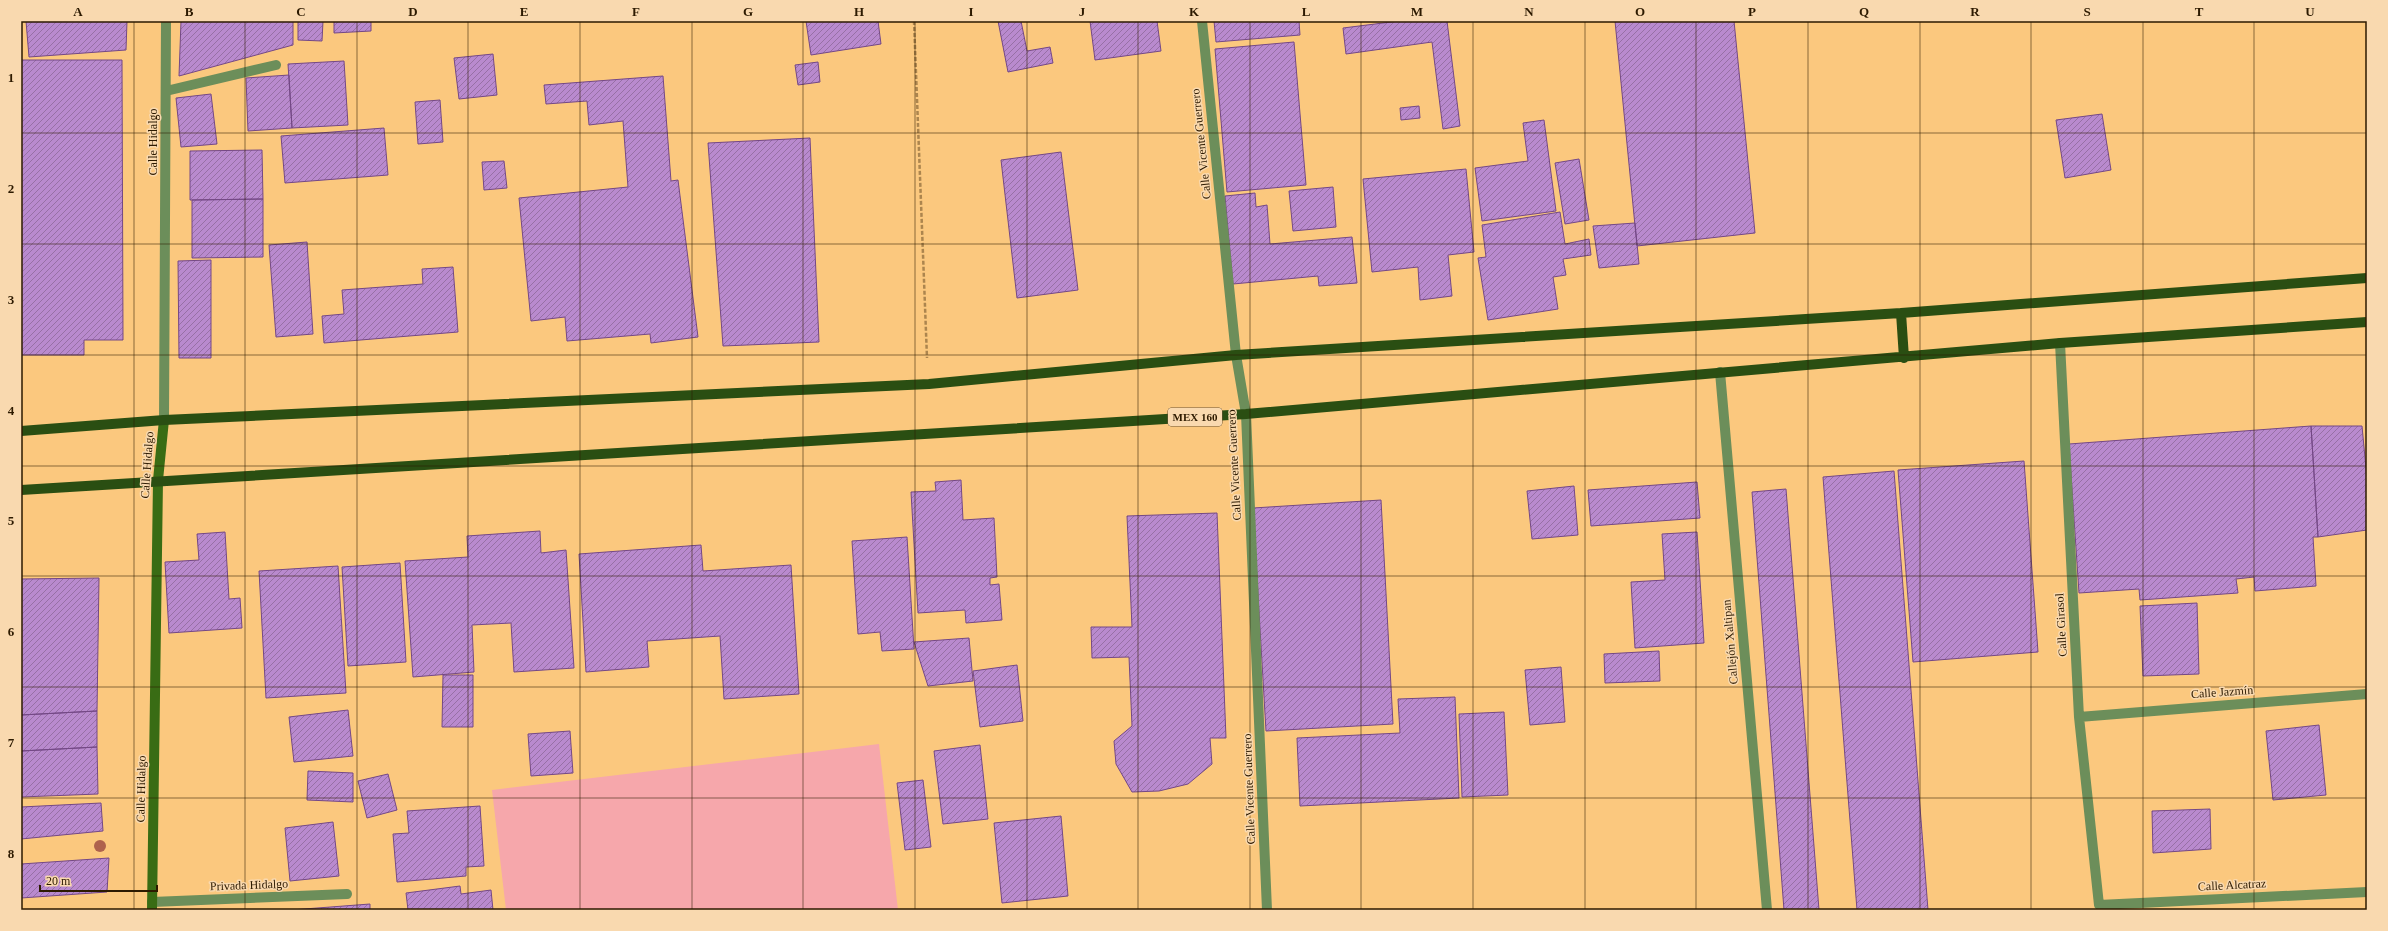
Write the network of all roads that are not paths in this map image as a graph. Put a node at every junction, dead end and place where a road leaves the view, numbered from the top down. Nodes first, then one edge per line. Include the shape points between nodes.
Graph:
1 (166, 21) edge
2 (1202, 21) edge
3 (276, 65) dead end
4 (166, 91) junction
5 (2367, 278) edge
6 (1901, 313) junction
7 (2367, 322) edge
8 (2060, 343) junction
9 (1236, 355) junction
10 (1904, 358) junction
11 (1720, 372) junction
12 (1246, 414) junction
13 (164, 420) junction
14 (21, 431) edge
15 (158, 480) junction
16 (21, 490) edge
17 (2367, 694) edge
18 (2079, 717) junction
19 (2367, 892) edge
20 (347, 894) dead end
21 (2099, 905) joint
22 (152, 906) edge
23 (1267, 910) edge
24 (1766, 910) edge

1 - 4 street, Calle Hidalgo
2 - 9 street, Calle Vicente Guerrero
3 - 4 street
4 - 13 street, Calle Hidalgo
5 - 6 main road
6 - 9 main road
6 - 10 main road
7 - 8 main road, MEX 160
8 - 10 main road, MEX 160
8 - 18 street, Calle Girasol
9 - 12 street, Calle Vicente Guerrero
9 - 13 main road via 929,384
10 - 11 main road, MEX 160
11 - 12 main road, MEX 160
11 - 24 street, Callejón Xaltipan
12 - 15 main road, MEX 160
12 - 23 street, Calle Vicente Guerrero
13 - 14 main road
13 - 15 street, Calle Hidalgo
15 - 16 main road, MEX 160
15 - 22 street, Calle Hidalgo
17 - 18 street, Calle Jazmín
18 - 21 street, Calle Girasol
19 - 21 street, Calle Alcatraz
20 - 22 street, Privada Hidalgo

